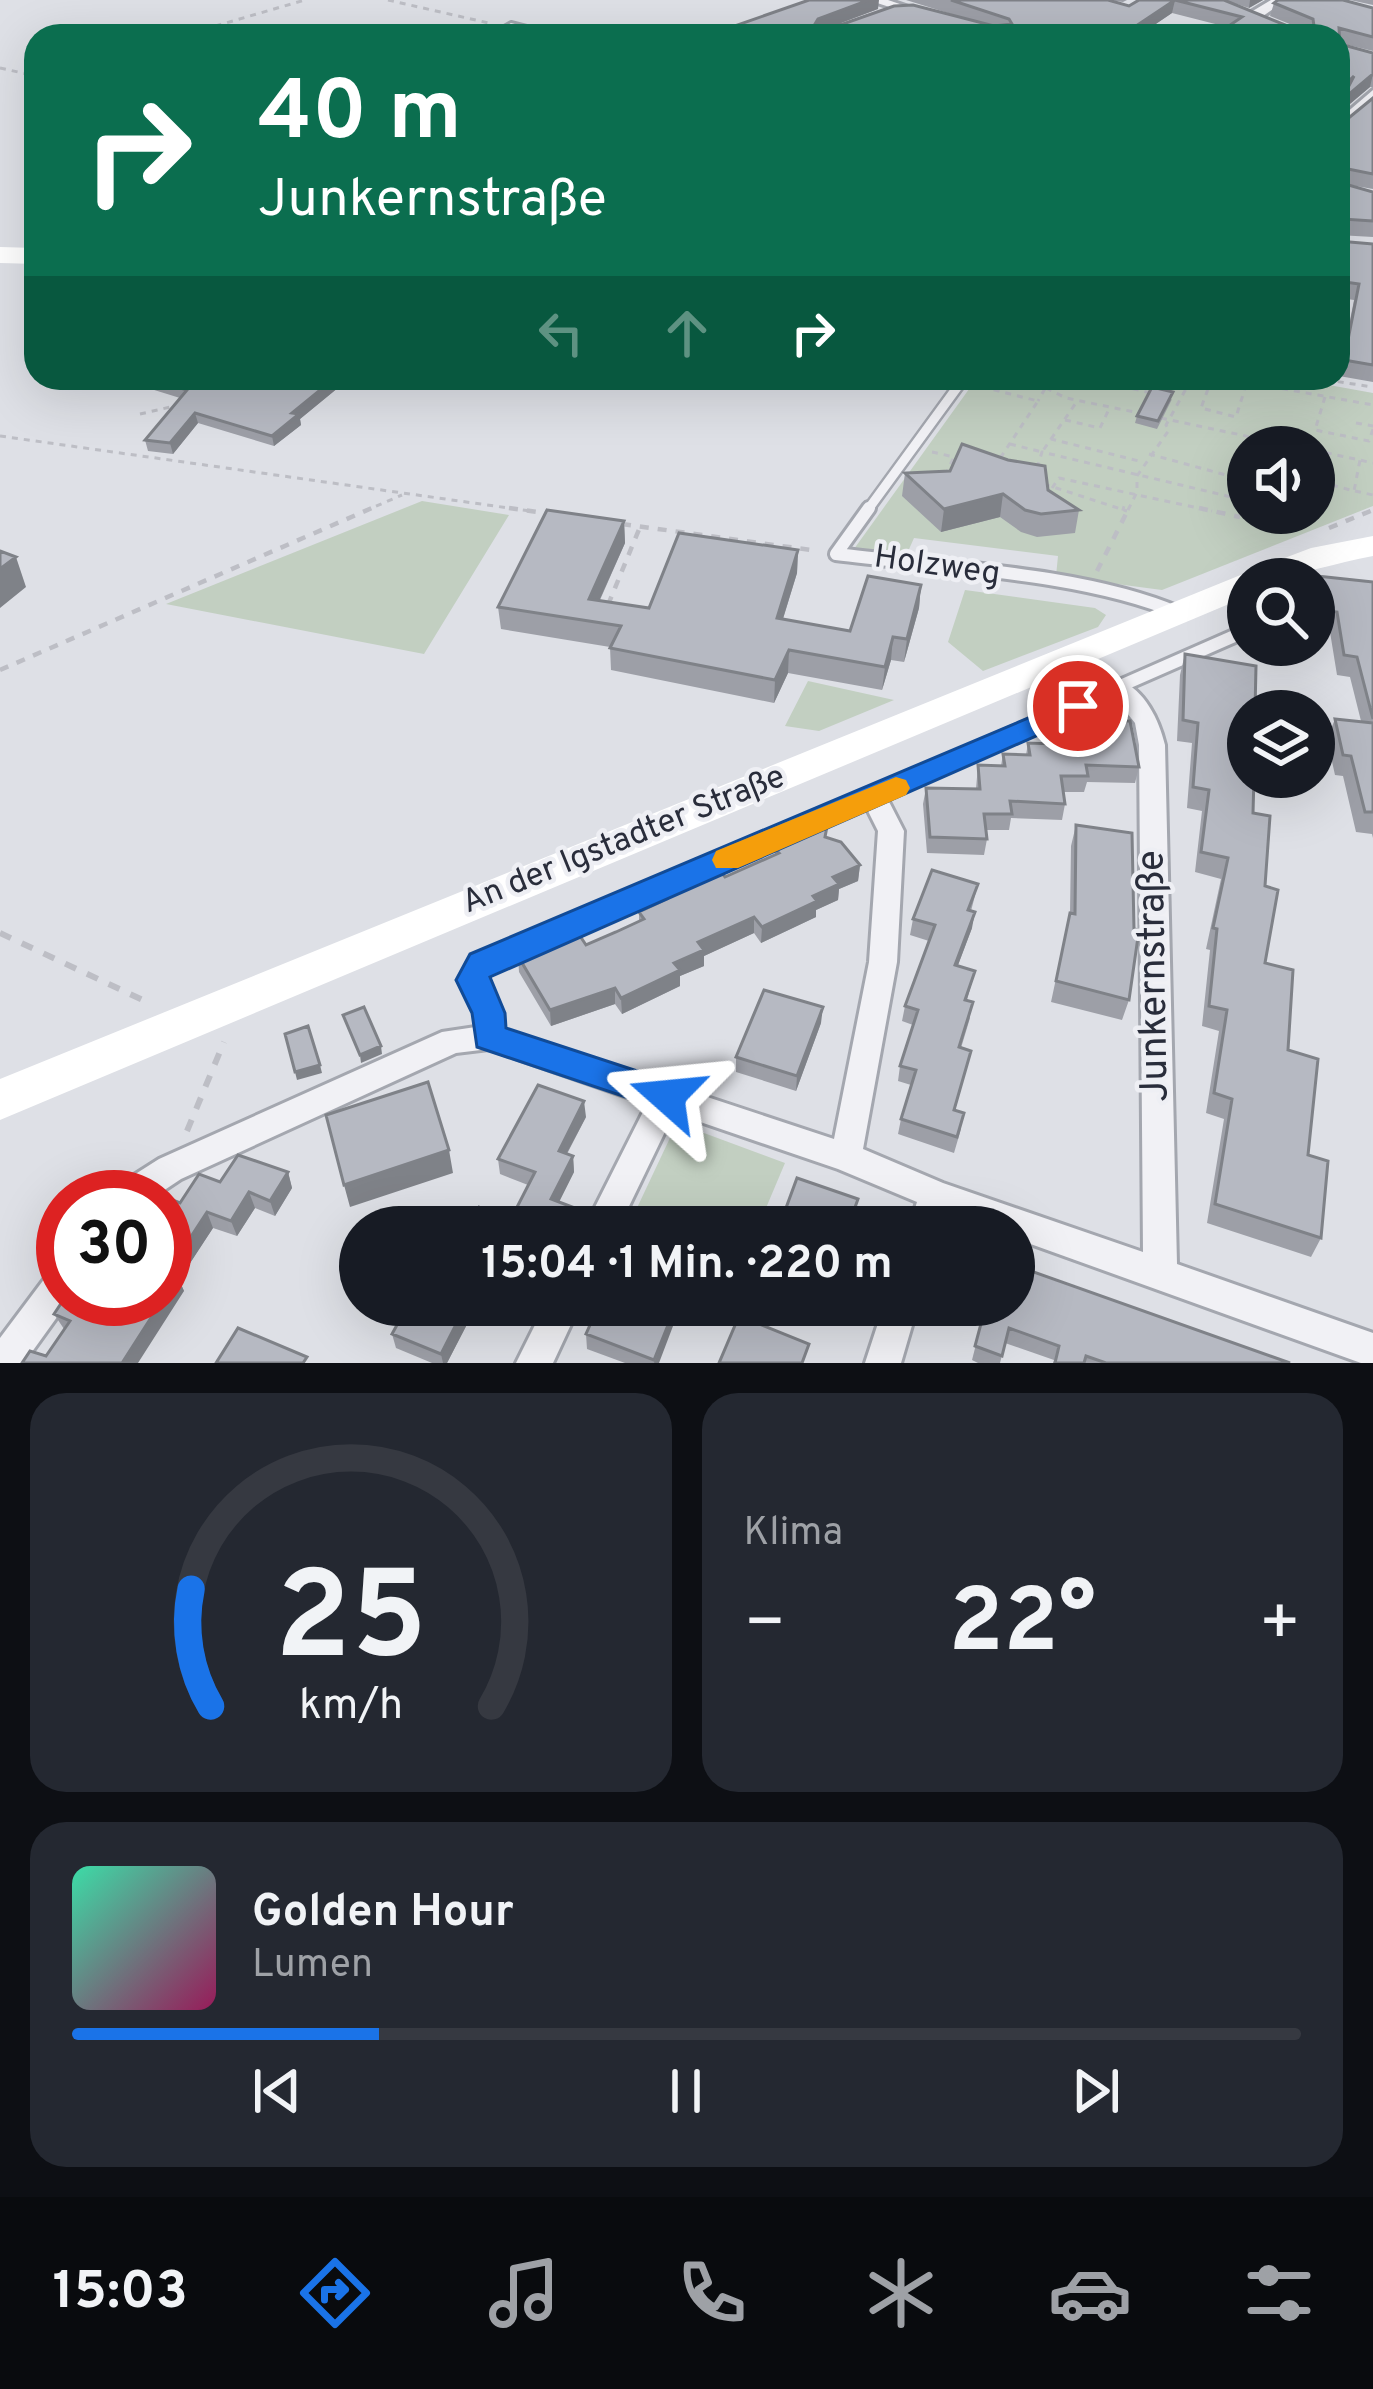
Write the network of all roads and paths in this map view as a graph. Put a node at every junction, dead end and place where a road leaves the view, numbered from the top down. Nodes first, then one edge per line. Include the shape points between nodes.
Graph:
1 (305, 0) edge
2 (388, 0) edge
3 (874, 0) edge
4 (925, 0) edge
5 (1280, 0) edge
6 (904, 8) junction
7 (1234, 12) edge
8 (884, 15) edge
9 (1251, 18) junction
10 (938, 19) edge
11 (478, 20) dead end
12 (222, 24) edge
13 (1266, 24) edge
14 (1373, 94) edge
15 (1350, 116) edge
16 (956, 390) edge
17 (999, 390) edge
18 (1045, 390) edge
19 (1051, 390) edge
20 (1139, 390) edge
21 (1184, 390) edge
22 (1208, 390) edge
23 (1244, 390) edge
24 (1288, 390) edge
25 (1161, 395) edge
26 (1324, 397) junction
27 (1078, 400) junction
28 (1038, 401) junction
29 (176, 406) edge
30 (1373, 406) edge
31 (1110, 407) junction
32 (140, 414) dead end
33 (1065, 420) junction
34 (1168, 420) junction
35 (1357, 423) dead end
36 (1373, 428) edge
37 (1227, 432) edge
38 (0, 436) edge
39 (1051, 439) junction
40 (1010, 444) junction
41 (1042, 452) junction
42 (1149, 454) junction
43 (1335, 455) edge
44 (1360, 460) junction
45 (969, 461) edge
46 (1144, 463) junction
47 (1373, 463) edge
48 (983, 465) edge
49 (994, 468) junction
50 (1006, 470) edge
51 (1227, 475) edge
52 (1137, 476) junction
53 (893, 478) junction
54 (1335, 486) edge
55 (1052, 488) junction
56 (1354, 491) junction
57 (1137, 492) junction
58 (404, 494) junction
59 (1373, 495) edge
60 (1227, 496) edge
61 (1128, 510) junction
62 (1227, 514) edge
63 (569, 517) edge
64 (616, 524) edge
65 (640, 527) junction
66 (1373, 535) edge
67 (1372, 547) edge
68 (836, 554) junction
69 (1315, 558) edge
70 (1090, 587) junction
71 (1227, 593) edge
72 (1179, 614) junction
73 (601, 623) edge
74 (1227, 639) edge
75 (0, 670) edge
76 (1119, 688) junction
77 (874, 797) junction
78 (0, 933) edge
79 (225, 1006) junction
80 (171, 1030) junction
81 (489, 1037) junction
82 (667, 1096) junction
83 (0, 1100) edge
84 (846, 1156) junction
85 (170, 1169) joint
86 (612, 1206) edge
87 (923, 1206) edge
88 (1035, 1240) edge
89 (1160, 1275) junction
90 (36, 1318) edge
91 (552, 1326) edge
92 (894, 1326) edge
93 (1373, 1350) edge
94 (3, 1363) edge
95 (534, 1363) edge
96 (883, 1363) edge

1 - 12 path
2 - 11 path
3 - 6 street
4 - 6 street
5 - 9 street
6 - 8 street
6 - 10 street
7 - 9 street
9 - 13 street
14 - 15 street
16 - 53 lane, Holzweg
17 - 28 path
18 - 28 path
19 - 27 path
20 - 25 path
21 - 34 path
22 - 23 path via 1201,408 1236,417
24 - 26 path
26 - 30 path
26 - 36 path via 1315,430 1369,441
27 - 31 path
27 - 33 path
28 - 40 path
29 - 32 path
31 - 33 path via 1100,428
31 - 34 path
33 - 39 path
34 - 37 path
34 - 42 path
35 - 36 path
38 - 58 path
39 - 41 path
39 - 46 path
40 - 41 path
40 - 49 path
41 - 52 path
41 - 55 path via 1033,479
42 - 46 path
42 - 51 path
43 - 44 path
44 - 47 path
44 - 56 path
45 - 53 path via 954,457 939,484
46 - 52 path
48 - 49 path
49 - 50 path
52 - 57 path
52 - 60 path
53 - 68 lane, Holzweg
54 - 56 path
55 - 57 path via 1059,478
55 - 61 path
56 - 59 path
57 - 61 path
57 - 62 path
58 - 63 path
58 - 75 path
61 - 70 path
64 - 65 path
65 - 68 path
65 - 73 path
66 - 67 street
67 - 69 street, An der Igstadter Straße
68 - 70 lane, Holzweg
70 - 72 lane, Holzweg
71 - 72 street, An der Igstadter Straße
72 - 79 street, An der Igstadter Straße
74 - 76 lane
76 - 77 lane
76 - 89 street, Junkernstraße via 1147,721 1152,745
77 - 81 lane via 482,963 472,980
77 - 84 street via 891,831 883,962
78 - 80 path via 138,996
79 - 80 street, An der Igstadter Straße
79 - 85 path via 220,1057
80 - 83 street, An der Igstadter Straße
81 - 82 street
81 - 85 street via 454,1041
82 - 84 street
82 - 86 street
84 - 87 street
88 - 89 street
89 - 93 street
90 - 94 street
91 - 95 street
92 - 96 street

